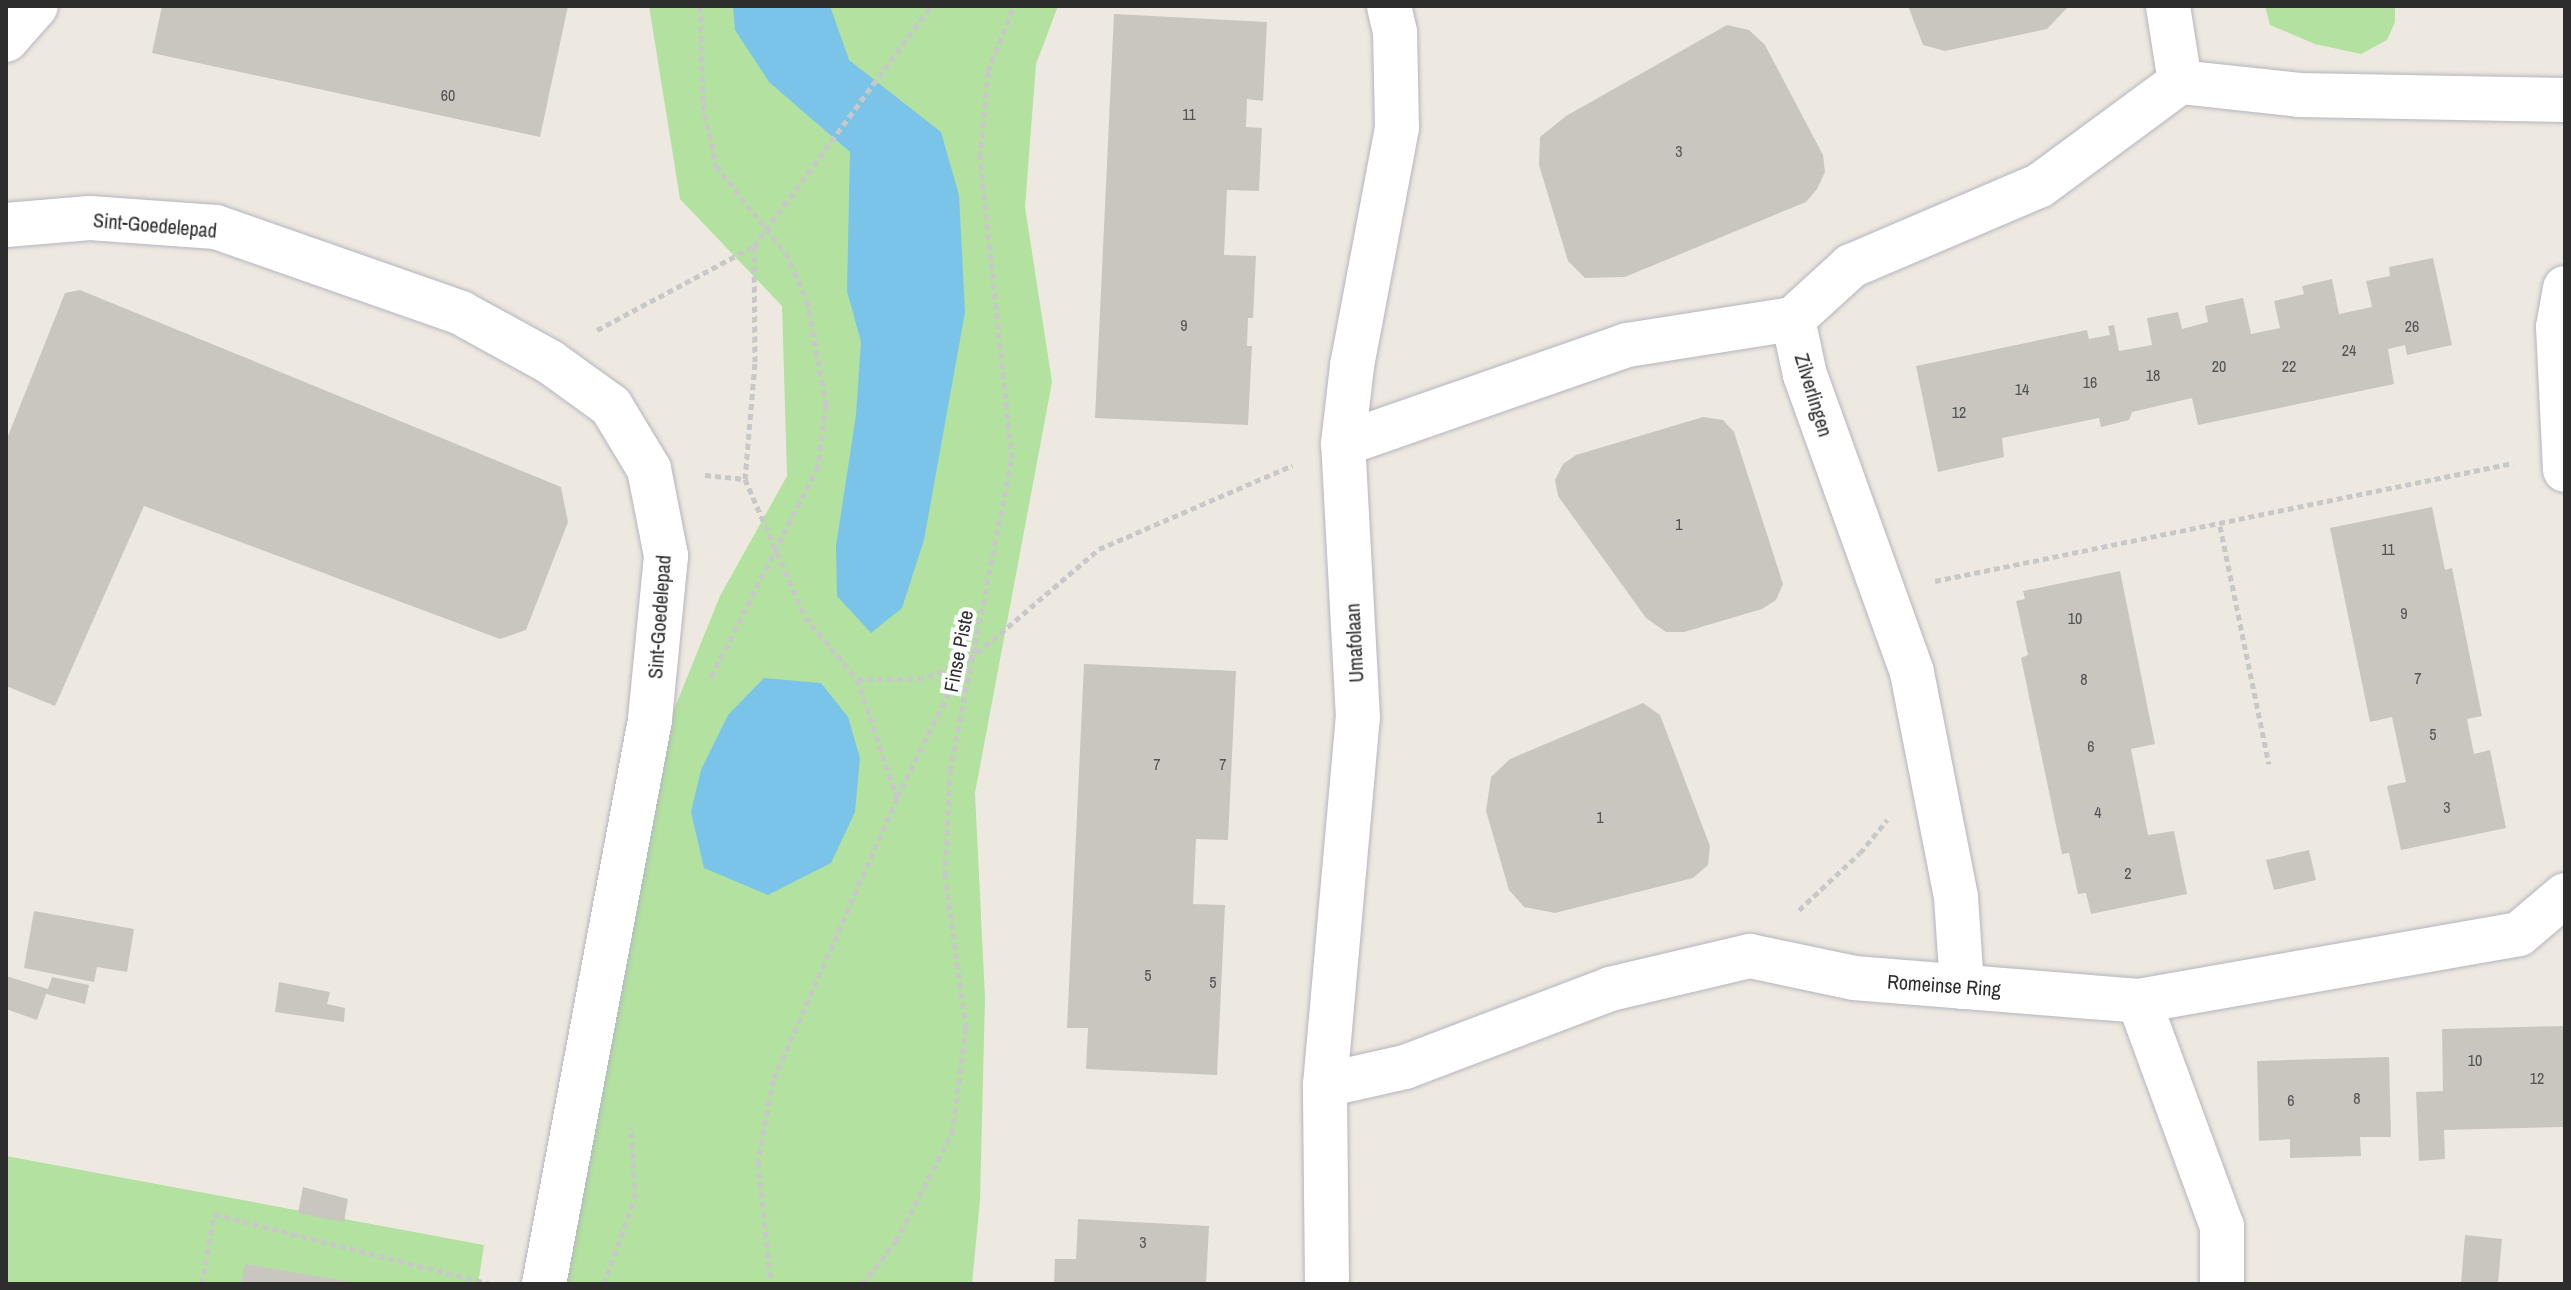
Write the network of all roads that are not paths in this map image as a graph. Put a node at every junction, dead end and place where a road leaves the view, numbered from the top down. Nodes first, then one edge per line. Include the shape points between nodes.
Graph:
1 (36, 6) edge
2 (1389, 6) edge
3 (2168, 6) edge
4 (6, 40) edge
5 (2180, 82) junction
6 (2565, 100) edge
7 (6, 225) edge
8 (2565, 288) edge
9 (1793, 319) junction
10 (1343, 444) junction
11 (2564, 459) edge
12 (2565, 470) edge
13 (2565, 895) edge
14 (1962, 987) junction
15 (2139, 1001) junction
16 (1325, 1085) junction
17 (544, 1284) edge
18 (1327, 1284) edge
19 (2222, 1284) edge

1 - 4 street
2 - 10 street, Umafolaan via 1395,32 1397,127 1352,366
3 - 5 street
5 - 6 street via 2299,95
5 - 9 street via 2039,186 1851,266
7 - 17 street, Sint-Goedelepad via 90,218 216,227 461,313 550,362 611,406 649,469 666,556 650,720
8 - 11 street via 2558,327
9 - 10 street via 1627,345
9 - 14 street, Zilverlingen via 1805,375 1912,672 1956,897
10 - 16 street, Umafolaan via 1358,718
11 - 12 street
13 - 15 street, Romeinse Ring via 2519,934
14 - 15 street, Romeinse Ring
14 - 16 street, Romeinse Ring via 1854,978 1750,956 1610,989 1405,1067
15 - 19 street via 2222,1226
16 - 18 street, Umafolaan

